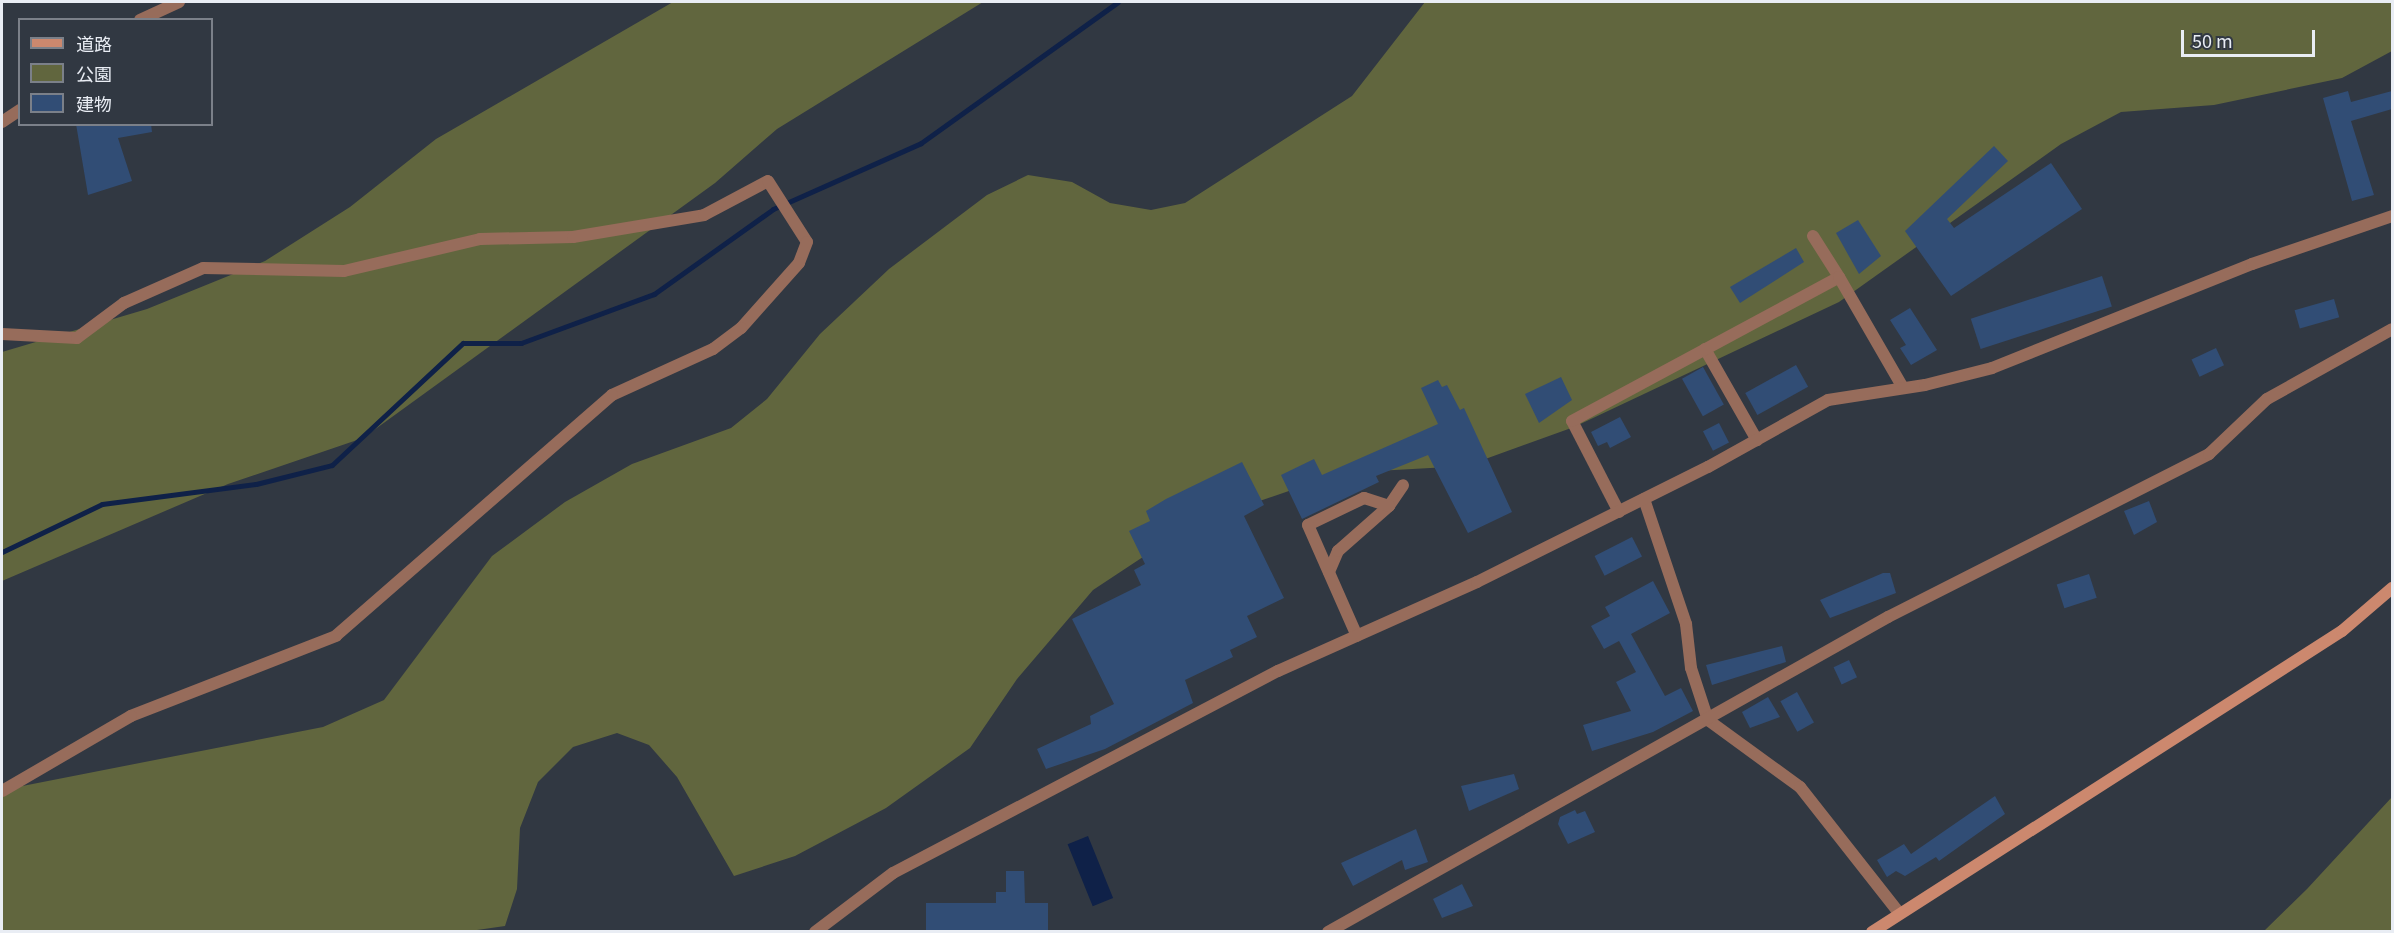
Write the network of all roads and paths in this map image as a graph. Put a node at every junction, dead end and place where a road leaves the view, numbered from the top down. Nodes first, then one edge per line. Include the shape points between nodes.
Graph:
1 (179, 2) edge
2 (144, 18) edge
3 (18, 111) edge
4 (2, 122) edge
5 (2392, 216) edge
6 (1813, 236) dead end
7 (1839, 277) junction
8 (2392, 329) edge
9 (2, 334) edge
10 (1705, 349) junction
11 (1902, 386) junction
12 (1757, 440) junction
13 (1403, 485) dead end
14 (1644, 499) junction
15 (1389, 506) junction
16 (1618, 512) junction
17 (1329, 572) junction
18 (2392, 588) edge
19 (1357, 636) junction
20 (1708, 720) junction
21 (2, 791) edge
22 (1899, 913) junction
23 (815, 932) edge
24 (1328, 932) edge
25 (1872, 932) edge

1 - 2 street
3 - 4 street
5 - 11 street via 2252,264 1992,368
6 - 7 street
7 - 10 street
7 - 11 street
8 - 20 street via 2267,399 2209,454 1888,617
9 - 21 street via 77,338 124,303 202,268 344,271 480,239 573,237 704,215 768,181 807,242 799,263 741,328 712,349 612,395 336,636 131,716
10 - 12 street
10 - 16 street via 1572,420
11 - 12 street via 1828,400
12 - 14 street
13 - 15 street
14 - 16 street
14 - 20 street via 1686,624 1691,668
15 - 17 street via 1338,551
15 - 17 street via 1364,498 1308,525
16 - 19 street
17 - 19 street
18 - 22 street via 2342,631
19 - 23 street via 1278,672 893,873
20 - 22 street via 1800,787
20 - 24 street
22 - 25 street

